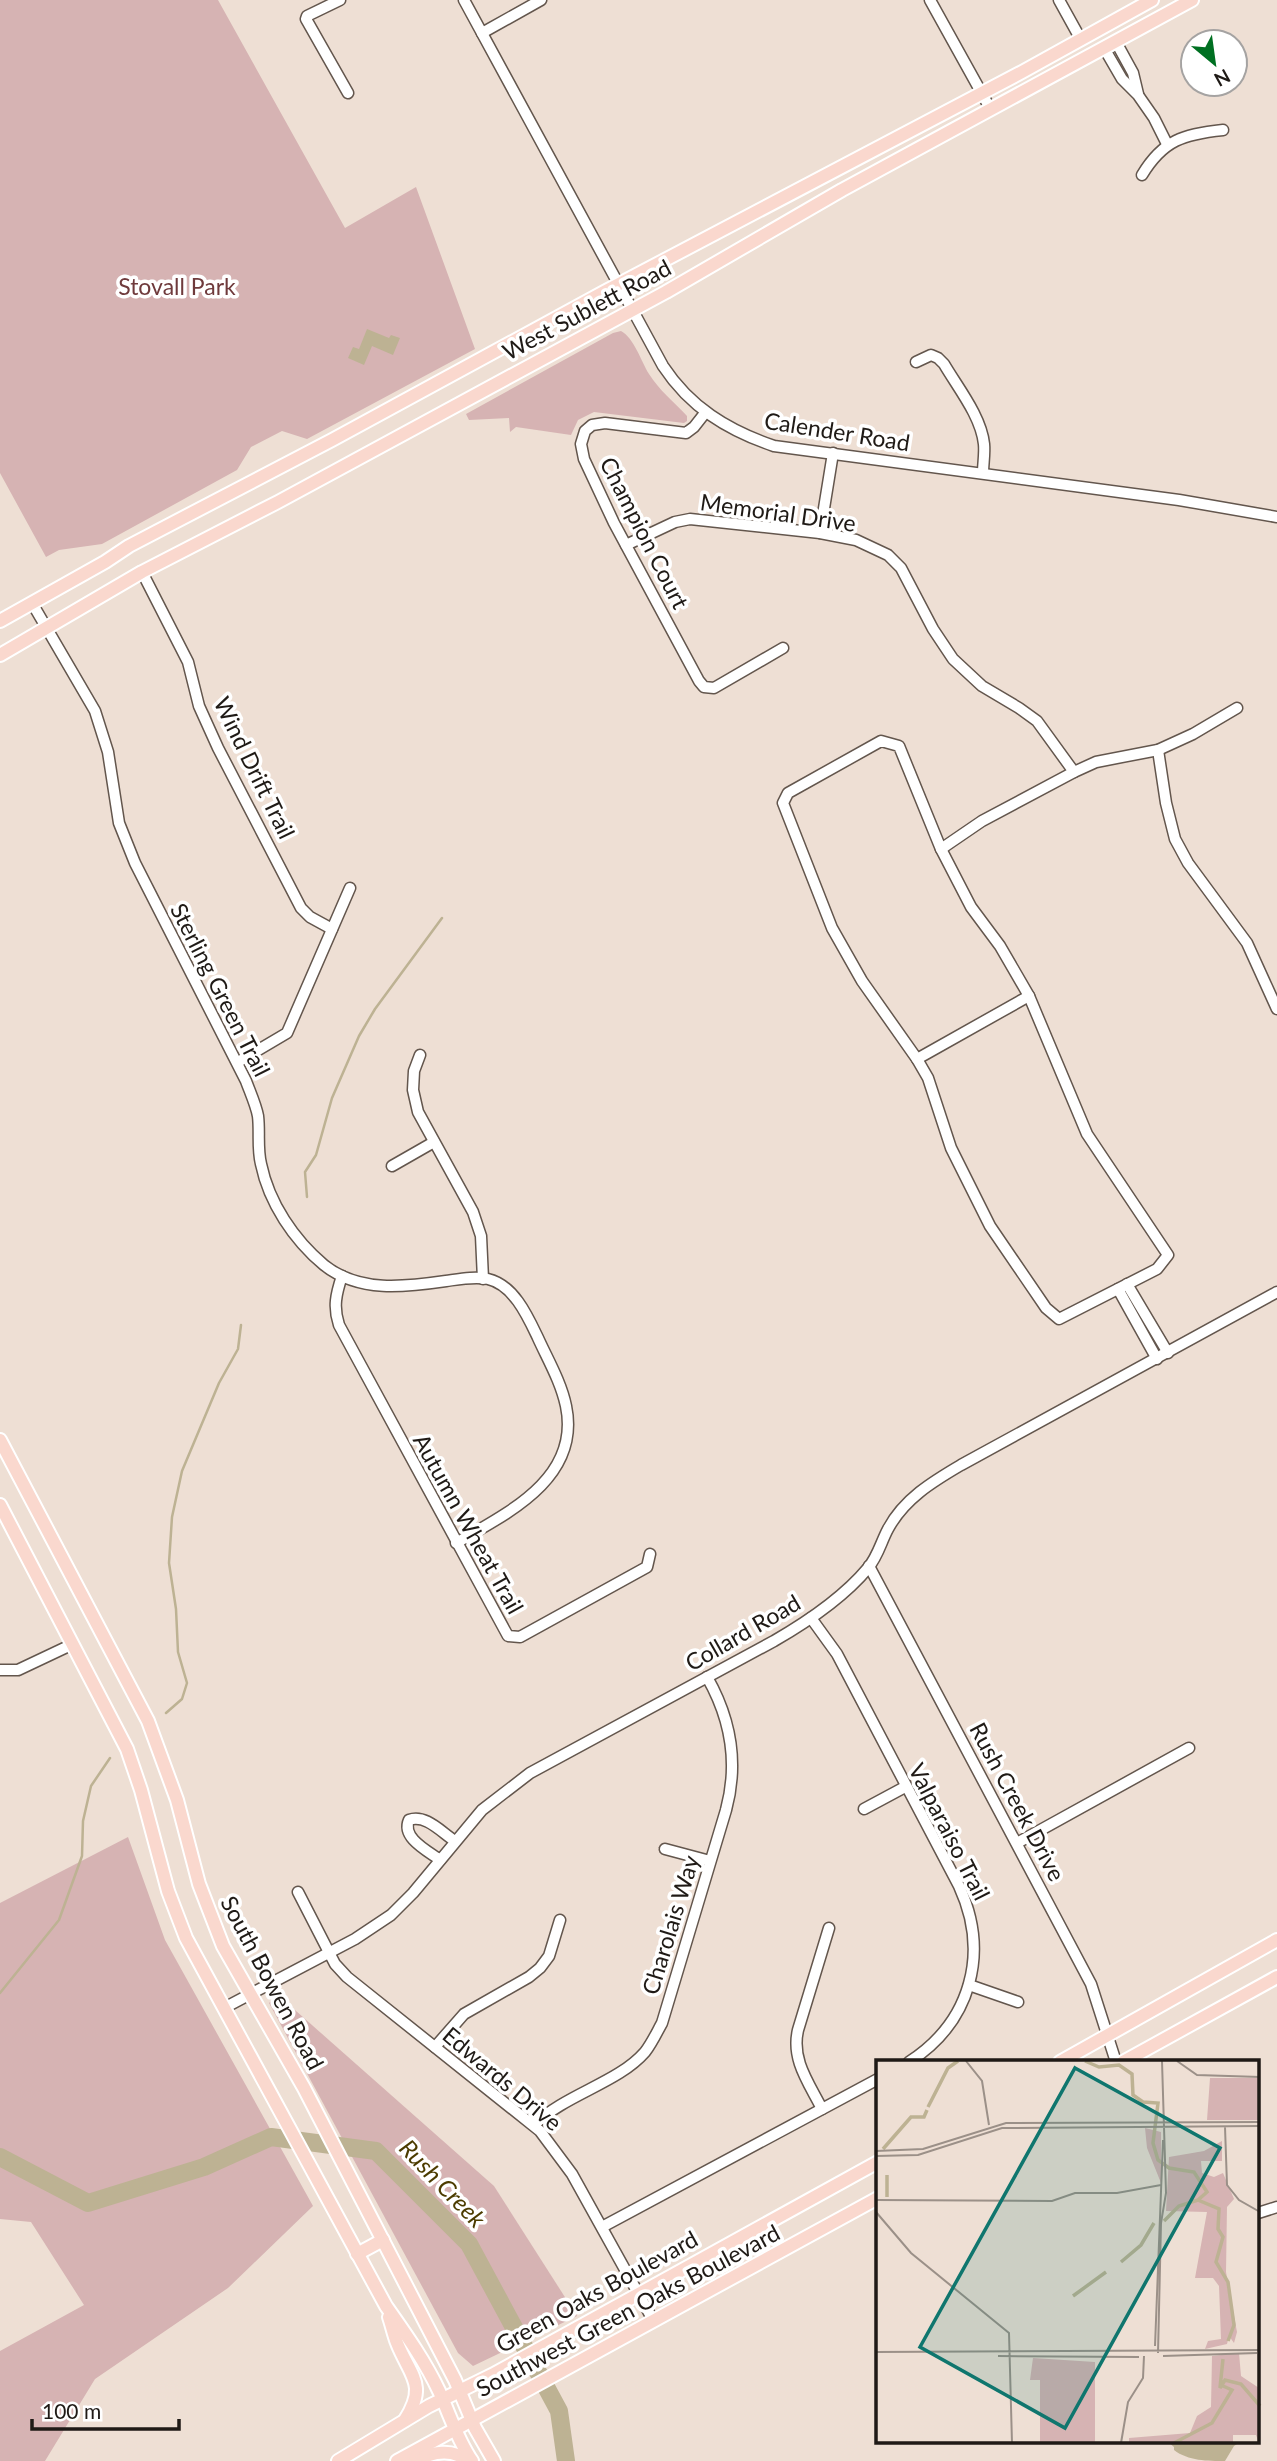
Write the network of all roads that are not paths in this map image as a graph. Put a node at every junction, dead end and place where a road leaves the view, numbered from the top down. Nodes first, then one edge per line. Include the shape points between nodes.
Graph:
1 (340, 0) edge
2 (464, 0) edge
3 (541, 0) edge
4 (930, 0) edge
5 (1059, 0) edge
6 (1152, 0) edge
7 (1192, 0) edge
8 (482, 33) junction
9 (1080, 38) junction
10 (1110, 45) junction
11 (348, 93) dead end
12 (982, 94) junction
13 (990, 110) junction
14 (1223, 130) dead end
15 (1167, 144) junction
16 (1142, 175) dead end
17 (617, 285) junction
18 (632, 310) junction
19 (916, 362) dead end
20 (705, 413) junction
21 (833, 453) junction
22 (983, 473) junction
23 (1277, 517) edge
24 (820, 533) junction
25 (626, 545) junction
26 (142, 572) junction
27 (32, 603) junction
28 (0, 621) edge
29 (46, 627) junction
30 (783, 648) dead end
31 (0, 655) edge
32 (1237, 708) dead end
33 (1157, 750) junction
34 (1074, 772) junction
35 (941, 849) junction
36 (350, 888) dead end
37 (332, 929) junction
38 (1029, 996) junction
39 (1277, 1009) edge
40 (420, 1055) dead end
41 (917, 1059) junction
42 (238, 1062) junction
43 (434, 1142) junction
44 (392, 1166) dead end
45 (342, 1276) junction
46 (483, 1279) junction
47 (1123, 1286) junction
48 (1277, 1292) edge
49 (1168, 1353) junction
50 (1157, 1359) junction
51 (0, 1440) edge
52 (0, 1505) edge
53 (456, 1543) junction
54 (650, 1554) dead end
55 (869, 1566) junction
56 (811, 1618) junction
57 (74, 1644) junction
58 (0, 1670) edge
59 (707, 1677) junction
60 (1189, 1748) dead end
61 (905, 1787) junction
62 (864, 1809) dead end
63 (455, 1841) junction
64 (1017, 1843) junction
65 (665, 1849) dead end
66 (440, 1860) junction
67 (710, 1861) junction
68 (298, 1892) dead end
69 (560, 1920) dead end
70 (829, 1928) dead end
71 (1277, 1940) edge
72 (329, 1952) junction
73 (1277, 1977) edge
74 (969, 1984) junction
75 (250, 1994) junction
76 (1018, 2002) dead end
77 (224, 2008) junction
78 (1108, 2035) junction
79 (435, 2047) junction
80 (911, 2060) edge
81 (1064, 2060) edge
82 (1115, 2060) edge
83 (1127, 2060) edge
84 (876, 2080) edge
85 (822, 2109) junction
86 (534, 2125) junction
87 (876, 2163) edge
88 (876, 2199) edge
89 (1277, 2207) edge
90 (1260, 2212) edge
91 (602, 2227) junction
92 (383, 2240) junction
93 (357, 2254) junction
94 (638, 2293) junction
95 (386, 2306) junction
96 (653, 2320) junction
97 (459, 2391) junction
98 (442, 2399) junction
99 (405, 2420) junction
100 (472, 2420) junction
101 (454, 2429) junction
102 (338, 2461) edge
103 (397, 2461) edge
104 (415, 2461) edge
105 (470, 2461) edge
106 (494, 2461) edge

1 - 11 street via 306,19
2 - 8 street, Calender Road
3 - 8 street
4 - 12 street
5 - 9 street
6 - 9 main road, West Sublett Road
7 - 10 main road, West Sublett Road
8 - 17 street, Calender Road
9 - 12 main road, West Sublett Road
10 - 13 main road, West Sublett Road
10 - 15 street via 1122,79 1154,117
12 - 13 street
12 - 17 main road, West Sublett Road
13 - 18 main road, West Sublett Road
14 - 15 street
15 - 16 street
17 - 18 street, Calender Road
17 - 27 main road, West Sublett Road via 129,546
18 - 20 street, Calender Road via 676,385
18 - 26 main road, West Sublett Road
19 - 22 street via 931,355 944,364 980,430
20 - 21 street, Calender Road via 774,446
20 - 25 street, Champion Court via 686,433 606,423 584,431 584,459
21 - 22 street, Calender Road
21 - 24 street
22 - 23 street, Calender Road
24 - 25 street, Memorial Drive via 690,519
24 - 34 street, Memorial Drive via 856,540 888,555 901,568 953,659 982,686 1037,721
25 - 30 street, Champion Court via 705,687 714,688
26 - 29 main road, West Sublett Road
26 - 37 street, Wind Drift Trail via 188,662 199,706 218,748 301,908
27 - 28 main road, West Sublett Road
27 - 29 street, Sterling Green Trail
29 - 31 main road, West Sublett Road
29 - 42 street, Sterling Green Trail via 102,729 119,823 135,863
32 - 33 street
33 - 34 street via 1096,762
33 - 39 street via 1175,839 1247,943
34 - 35 street via 982,821
35 - 38 street via 971,907
35 - 41 street via 899,746 881,741 788,793 783,803 832,928 862,981
36 - 37 street
37 - 42 street via 287,1033
38 - 41 street
38 - 47 street via 1087,1134 1168,1255 1157,1269
40 - 43 street via 413,1090 418,1112
41 - 47 street via 928,1078 951,1149 990,1226 1046,1308 1059,1319
42 - 45 street, Sterling Green Trail via 258,1115 260,1162 268,1192 296,1237
43 - 44 street
43 - 46 street via 473,1212 481,1236
45 - 46 street, Sterling Green Trail via 392,1287
45 - 53 street, Autumn Wheat Trail via 334,1311 339,1325
46 - 53 street via 503,1286 526,1315 560,1385 568,1425 561,1459 540,1489
47 - 49 street
47 - 50 street
48 - 49 street, Collard Road
49 - 50 street, Collard Road
50 - 55 street, Collard Road via 917,1493 892,1522
51 - 75 main road, South Bowen Road via 148,1721 169,1774 207,1908
52 - 57 main road
53 - 54 street, Autumn Wheat Trail via 503,1630 508,1636 520,1637 647,1567
55 - 56 street, Collard Road
55 - 64 street, Rush Creek Drive
56 - 59 street, Collard Road
56 - 61 street, Valparaiso Trail via 837,1654
57 - 58 street via 19,1670
57 - 77 main road via 127,1749 168,1891 186,1938
59 - 63 street, Collard Road via 530,1773 482,1810
59 - 67 street, Charolais Way via 725,1715 733,1760 729,1798
60 - 64 street
61 - 62 street
61 - 74 street, Valparaiso Trail via 967,1905 974,1938
63 - 66 street, Collard Road
63 - 66 street via 424,1819 409,1820 408,1835
64 - 78 street, Rush Creek Drive via 1090,1984
65 - 67 street
66 - 72 street, Collard Road via 391,1914
67 - 86 street, Charolais Way via 662,2022 651,2044 638,2059 557,2106
68 - 72 street, Edwards Drive
69 - 79 street via 549,1956 540,1968 464,2014
70 - 85 street via 796,2047
71 - 78 main road
72 - 75 street, Collard Road
72 - 79 street, Edwards Drive via 352,1982
73 - 83 main road
74 - 76 street
74 - 80 street, Valparaiso Trail via 942,2035
75 - 77 street, Collard Road
75 - 92 main road, South Bowen Road
77 - 93 main road
78 - 81 main road
78 - 82 street, Rush Creek Drive
79 - 86 street, Edwards Drive
84 - 85 street
85 - 91 street
86 - 91 street, Edwards Drive via 567,2166
87 - 94 main road, Green Oaks Boulevard
88 - 96 main road, Southwest Green Oaks Boulevard
89 - 90 street
91 - 94 street, Edwards Drive
92 - 93 main road
92 - 97 main road, South Bowen Road
93 - 95 main road
94 - 96 street, Edwards Drive
94 - 97 main road, Green Oaks Boulevard
95 - 98 main road
95 - 99 main road via 416,2389 416,2400
96 - 100 main road, Southwest Green Oaks Boulevard
97 - 98 main road, Green Oaks Boulevard
97 - 100 main road, South Bowen Road
98 - 99 main road, Green Oaks Boulevard
98 - 101 main road
99 - 102 main road, Green Oaks Boulevard
100 - 101 main road, Southwest Green Oaks Boulevard
100 - 106 main road, South Bowen Road
101 - 103 main road, Southwest Green Oaks Boulevard
101 - 105 main road
104 - 105 main road via 437,2452

